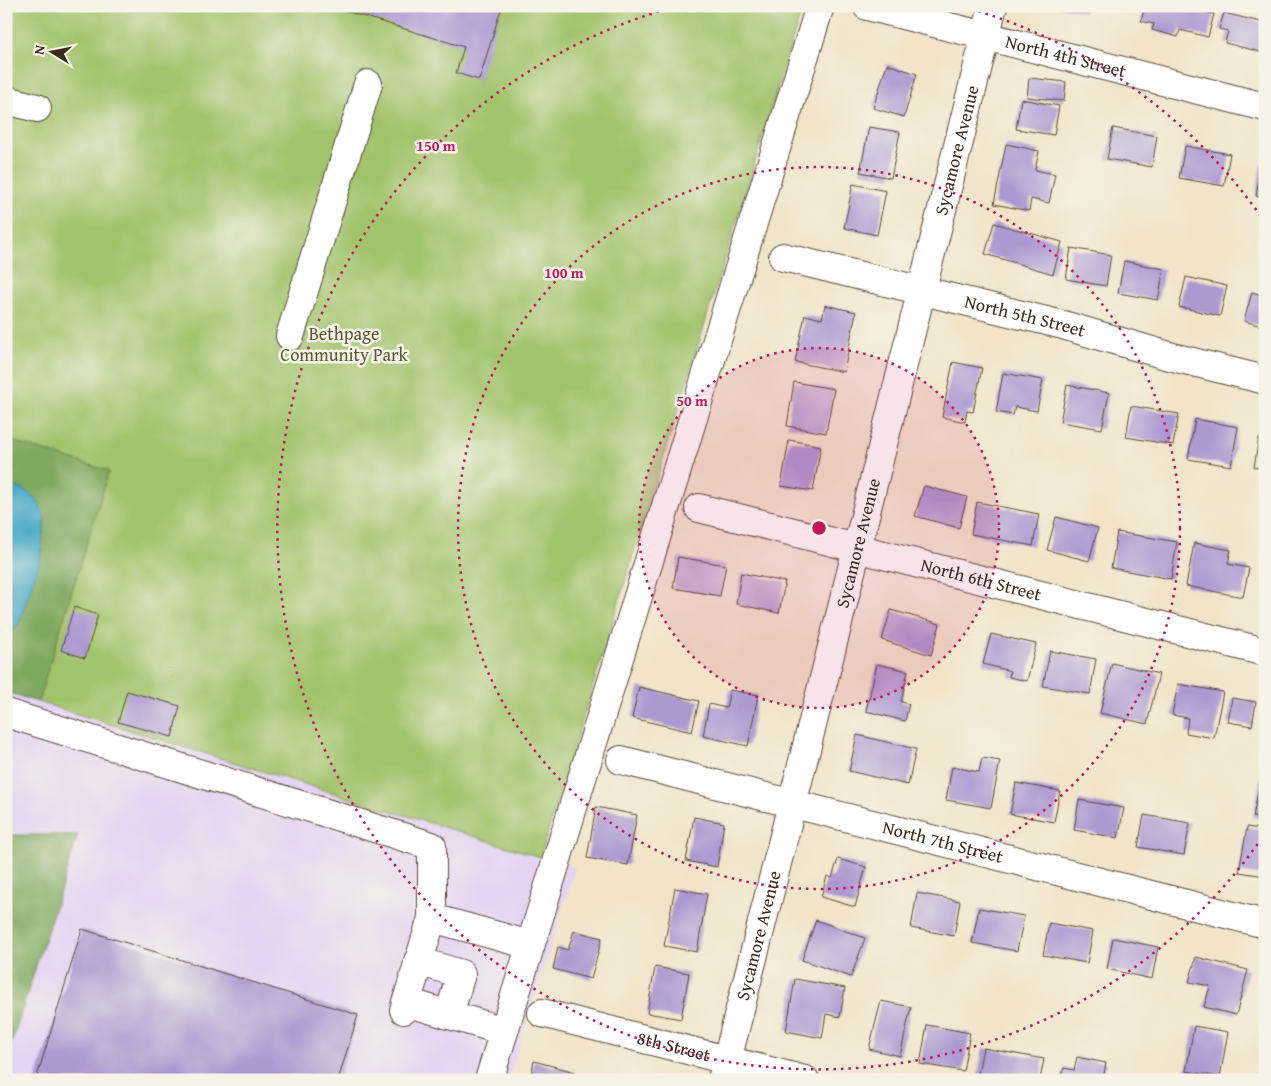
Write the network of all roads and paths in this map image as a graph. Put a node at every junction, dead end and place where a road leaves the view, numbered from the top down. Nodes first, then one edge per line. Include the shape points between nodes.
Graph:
1 (820, 6) edge
2 (867, 6) edge
3 (993, 6) edge
4 (986, 36) junction
5 (368, 84) dead end
6 (6, 100) edge
7 (1265, 107) edge
8 (37, 108) dead end
9 (783, 257) dead end
10 (921, 292) junction
11 (290, 336) dead end
12 (1265, 380) edge
13 (698, 508) dead end
14 (857, 548) junction
15 (1265, 652) edge
16 (6, 714) edge
17 (622, 760) dead end
18 (792, 804) junction
19 (432, 918) junction
20 (1265, 924) edge
21 (530, 945) junction
22 (418, 961) junction
23 (542, 1013) dead end
24 (449, 1015) junction
25 (504, 1031) junction
26 (725, 1070) edge
27 (489, 1080) edge
28 (805, 1080) edge

1 - 21 street
2 - 4 street, North 4th Street
3 - 4 street, Sycamore Avenue
4 - 7 street, North 4th Street
4 - 10 street, Sycamore Avenue
5 - 11 street
6 - 8 street
9 - 10 street, North 5th Street
10 - 12 street, North 5th Street via 1063,325
10 - 14 street, Sycamore Avenue
13 - 14 street, North 6th Street
14 - 15 street, North 6th Street
14 - 18 street, Sycamore Avenue
16 - 19 street via 432,846
17 - 18 street, North 7th Street
18 - 20 street, North 7th Street
18 - 26 street, Sycamore Avenue
19 - 21 street
19 - 22 street
21 - 25 street
22 - 24 street via 461,974
22 - 24 street via 405,1006
23 - 26 street, 8th Street
24 - 25 street
25 - 27 street
26 - 28 street, 8th Street

